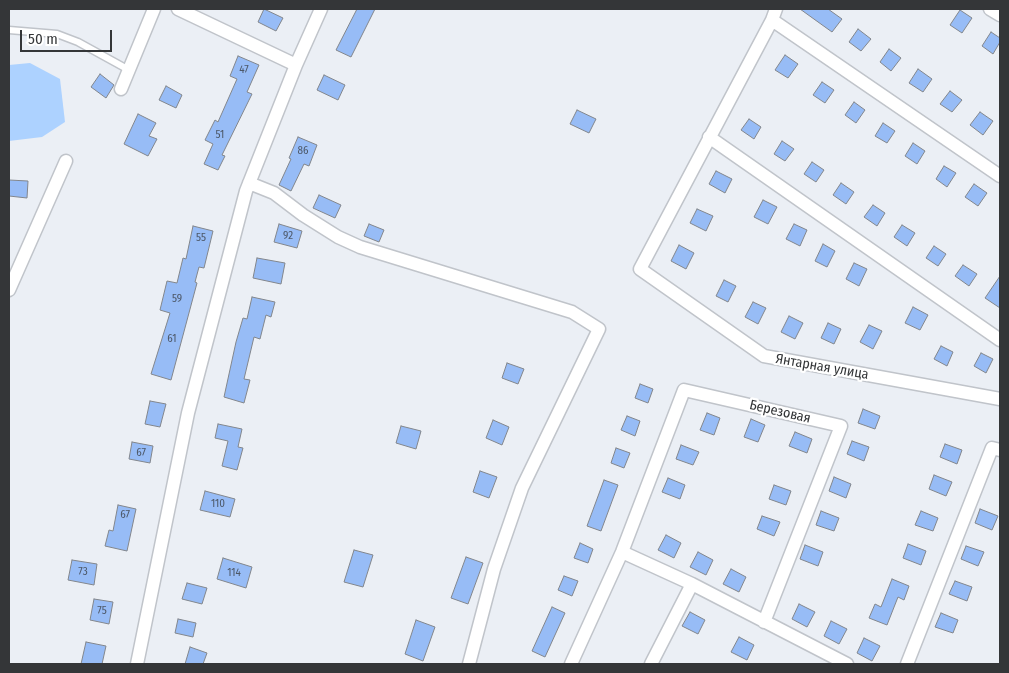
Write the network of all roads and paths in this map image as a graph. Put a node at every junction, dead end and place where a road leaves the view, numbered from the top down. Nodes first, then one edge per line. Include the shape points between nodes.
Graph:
1 (154, 9) edge
2 (178, 9) edge
3 (320, 9) edge
4 (990, 9) edge
5 (774, 15) edge
6 (1000, 15) edge
7 (9, 30) edge
8 (296, 65) junction
9 (130, 70) junction
10 (121, 89) dead end
11 (709, 137) junction
12 (66, 161) dead end
13 (1000, 176) edge
14 (249, 183) junction
15 (9, 290) edge
16 (1000, 340) edge
17 (1000, 399) edge
18 (1000, 450) edge
19 (622, 552) junction
20 (692, 584) junction
21 (764, 622) junction
22 (137, 664) edge
23 (469, 664) edge
24 (571, 664) edge
25 (651, 664) edge
26 (847, 664) edge
27 (906, 664) edge

1 - 9 street
2 - 8 street
3 - 8 street
4 - 6 street
5 - 11 street
5 - 13 street
7 - 9 lane via 57,34
8 - 14 street
9 - 10 street
11 - 16 street
11 - 17 street, Янтарная улица via 640,269 764,356
12 - 15 street
14 - 22 street via 188,413
14 - 23 street via 274,193 338,237 360,247 572,312 599,330 522,488 494,569
18 - 27 street via 992,448
19 - 20 street
19 - 21 street, Березовая via 684,390 840,426
19 - 24 street, Березовая
20 - 21 street
20 - 25 street
21 - 26 street

